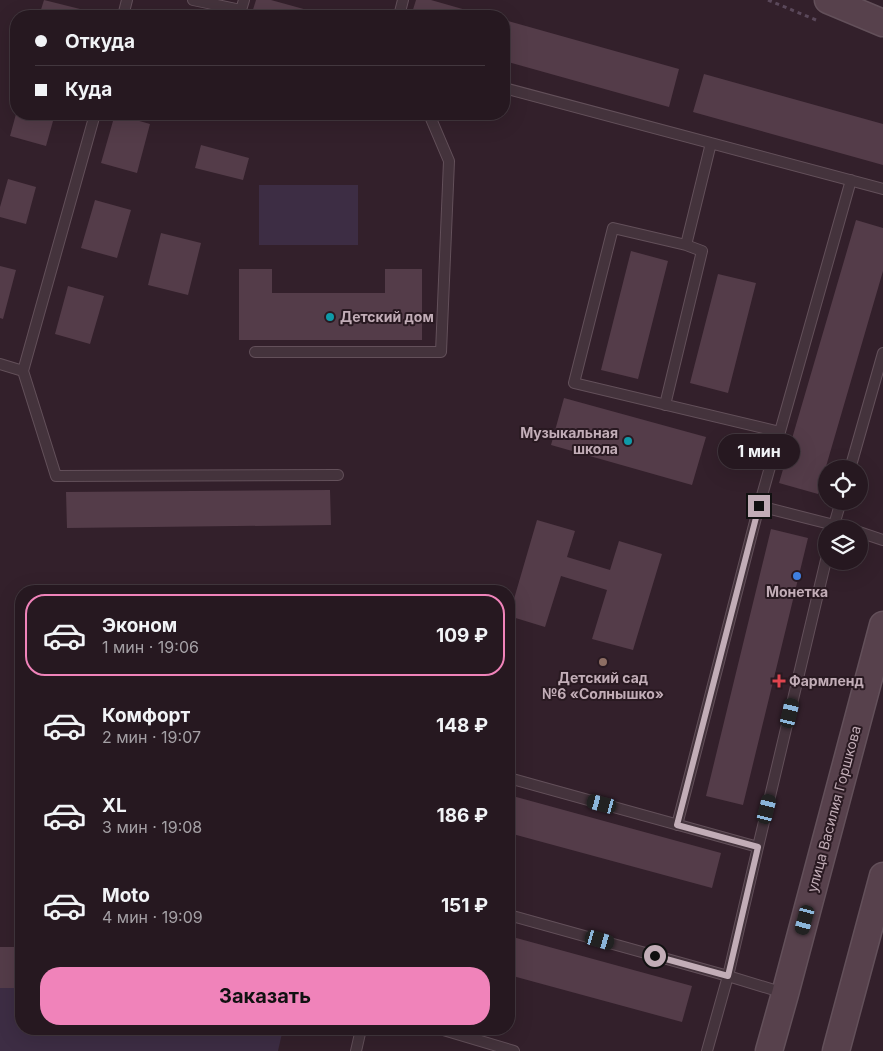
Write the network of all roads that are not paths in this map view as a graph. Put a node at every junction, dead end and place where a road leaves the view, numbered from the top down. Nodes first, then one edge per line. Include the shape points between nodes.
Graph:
1 (193, 0) edge
2 (828, 0) edge
3 (242, 9) edge
4 (883, 23) edge
5 (510, 90) edge
6 (94, 120) edge
7 (432, 120) edge
8 (711, 143) junction
9 (851, 180) junction
10 (883, 189) edge
11 (686, 245) junction
12 (256, 352) dead end
13 (883, 353) edge
14 (0, 364) edge
15 (23, 371) junction
16 (665, 405) junction
17 (780, 432) junction
18 (853, 460) edge
19 (338, 476) dead end
20 (759, 506) junction
21 (818, 523) edge
22 (868, 535) edge
23 (883, 540) edge
24 (824, 570) edge
25 (883, 625) edge
26 (515, 780) edge
27 (677, 825) junction
28 (758, 847) junction
29 (883, 876) edge
30 (515, 917) edge
31 (728, 976) junction
32 (785, 994) junction
33 (360, 1035) edge
34 (460, 1035) edge
35 (356, 1051) edge
36 (514, 1051) edge
37 (706, 1051) edge
38 (769, 1051) edge
39 (836, 1051) edge

1 - 3 lane
2 - 4 main road
5 - 8 lane
6 - 15 lane
7 - 12 lane via 449,161 441,352
8 - 9 lane
8 - 11 lane
9 - 10 lane
9 - 17 lane
11 - 16 lane via 702,251
11 - 16 lane via 613,228 574,383
13 - 18 lane
14 - 15 lane
15 - 19 lane via 56,476
16 - 17 lane
17 - 20 lane
20 - 21 lane
20 - 27 lane
22 - 23 lane
24 - 28 lane
25 - 32 main road, улица Василия Горшкова
26 - 27 lane
27 - 28 lane
28 - 31 lane
29 - 39 main road
30 - 31 lane
31 - 32 lane
31 - 37 lane
32 - 38 main road, улица Василия Горшкова
33 - 35 lane
34 - 36 lane

